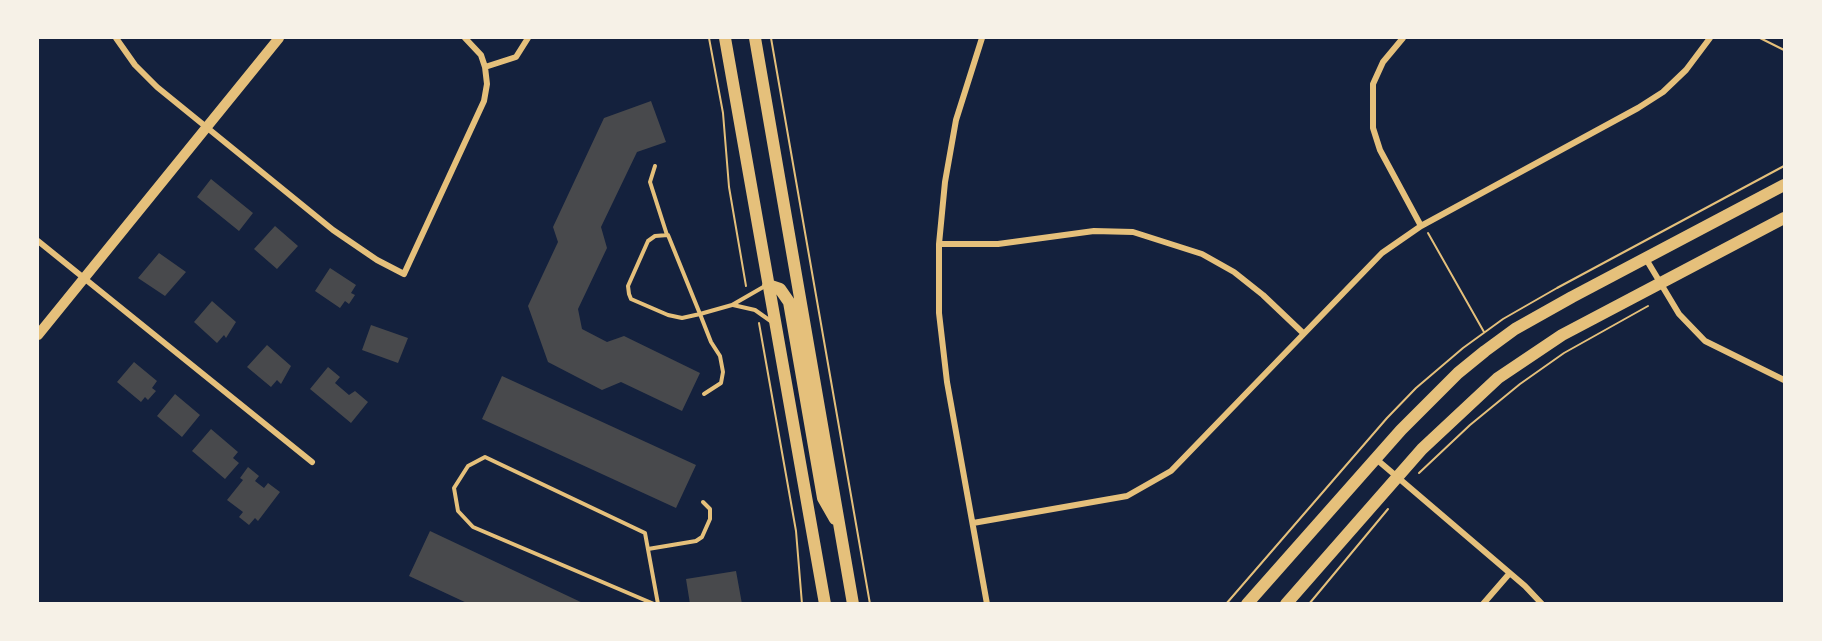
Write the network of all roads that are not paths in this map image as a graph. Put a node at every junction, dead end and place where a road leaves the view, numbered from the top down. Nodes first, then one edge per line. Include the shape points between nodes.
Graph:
1 (116, 38) edge
2 (279, 38) edge
3 (465, 38) edge
4 (528, 38) edge
5 (725, 38) edge
6 (755, 38) edge
7 (982, 38) edge
8 (1403, 38) edge
9 (1710, 38) edge
10 (485, 66) junction
11 (206, 127) junction
12 (656, 166) dead end
13 (1785, 185) edge
14 (1785, 218) edge
15 (1421, 226) junction
16 (668, 235) junction
17 (38, 241) edge
18 (939, 244) junction
19 (1646, 259) junction
20 (83, 279) junction
21 (768, 285) junction
22 (1663, 290) junction
23 (732, 305) junction
24 (700, 314) junction
25 (776, 328) junction
26 (1303, 333) junction
27 (38, 335) edge
28 (1785, 380) edge
29 (704, 394) dead end
30 (1375, 458) junction
31 (312, 462) dead end
32 (1396, 477) junction
33 (703, 502) dead end
34 (973, 523) junction
35 (840, 528) junction
36 (648, 549) junction
37 (1509, 574) junction
38 (656, 603) edge
39 (825, 603) edge
40 (854, 603) edge
41 (987, 603) edge
42 (1246, 603) edge
43 (1287, 603) edge
44 (1483, 603) edge
45 (1542, 603) edge

1 - 11 street via 157,87
2 - 11 street
3 - 10 street via 481,55
4 - 10 street via 516,57
5 - 21 main road
6 - 35 main road
7 - 18 street via 957,120
8 - 15 street via 1383,62 1373,84 1373,128 1380,150
9 - 15 street via 1663,92
10 - 11 street via 484,101 404,274 333,230
11 - 20 street
12 - 16 lane via 650,182
13 - 19 main road
14 - 22 main road
15 - 26 street via 1382,254
16 - 24 lane
16 - 24 lane via 648,241 628,286 631,299 668,315 682,318
17 - 20 street
18 - 26 street via 998,244 1094,231 1133,232 1203,254 1263,295
18 - 34 street via 939,313 947,382
19 - 22 street
19 - 30 main road via 1515,329 1485,351 1428,401
20 - 27 street
20 - 31 street
21 - 23 lane
21 - 25 main road
21 - 35 main road via 780,289 789,302 823,498
22 - 28 street via 1678,314 1705,341
22 - 32 main road via 1562,335 1529,356 1450,420
23 - 24 lane
23 - 25 lane via 755,310
24 - 29 lane via 720,356 723,372 721,383
25 - 39 main road
26 - 34 street via 1192,452 1150,484 1126,496
30 - 32 street
30 - 42 main road
32 - 37 street
32 - 43 main road
33 - 36 lane via 710,509 710,519 702,537
34 - 41 street
35 - 40 main road
36 - 38 lane
36 - 38 lane via 645,533 485,457 468,466 454,488 458,511 473,526
37 - 44 street
37 - 45 street

